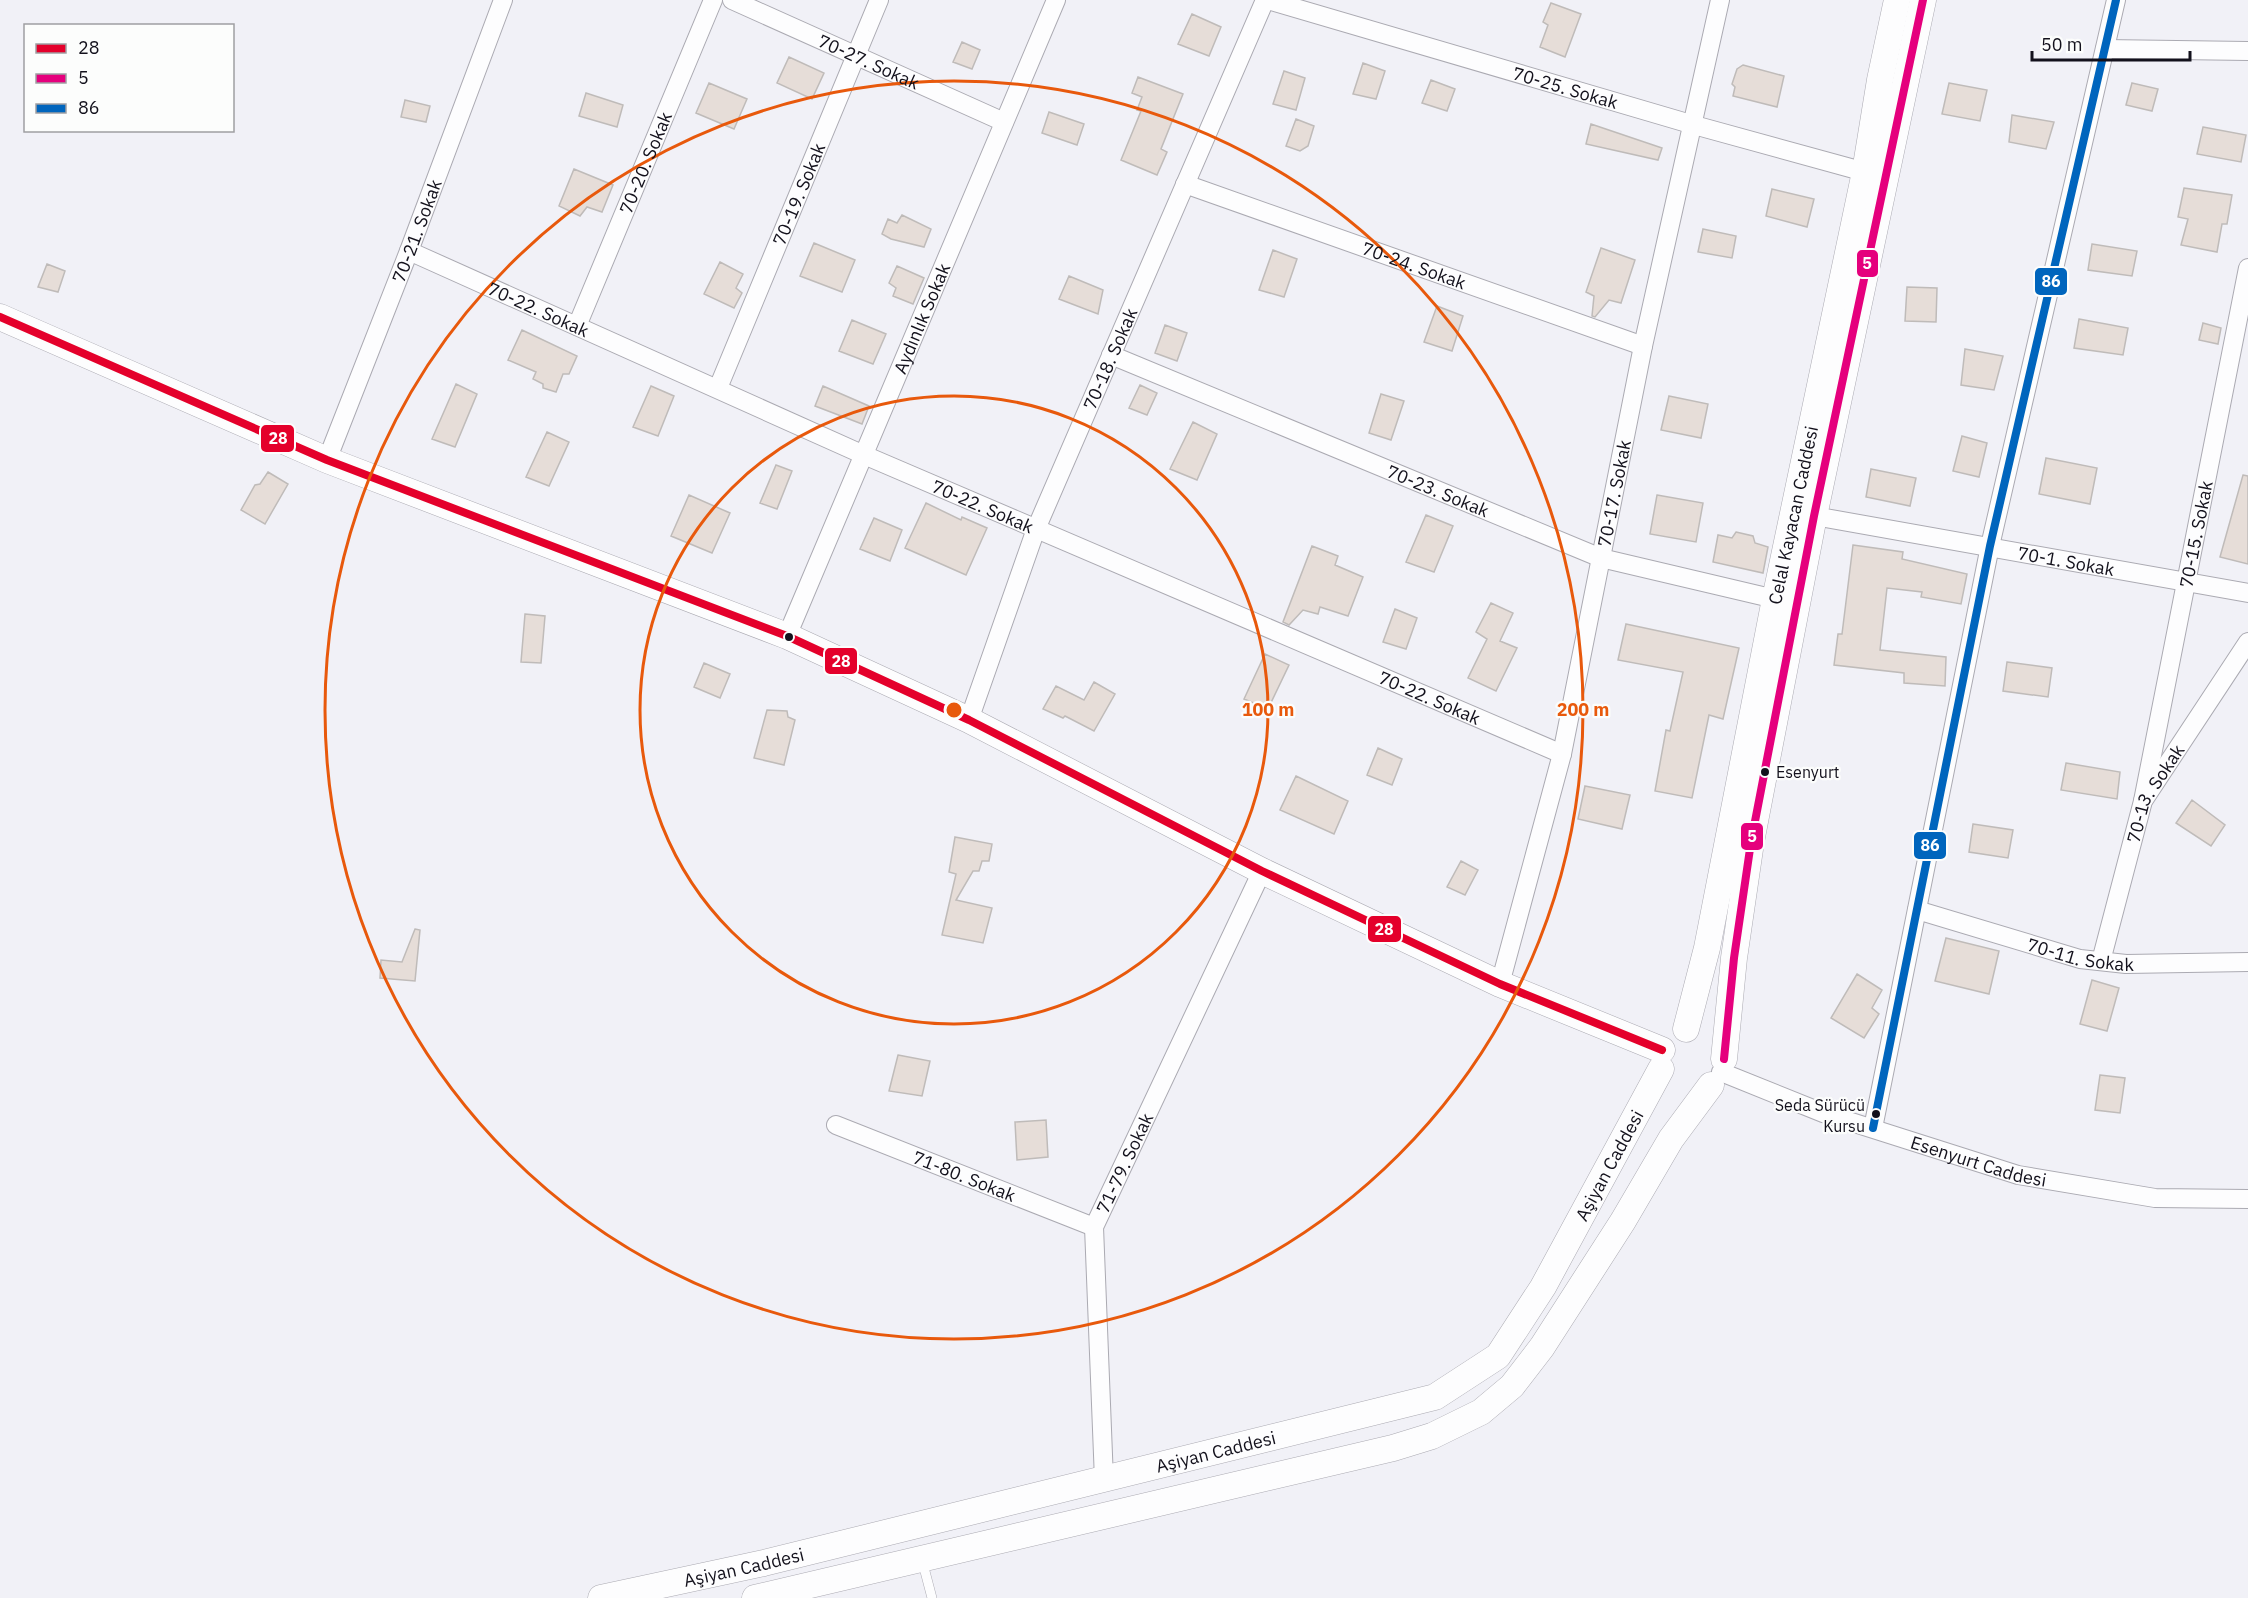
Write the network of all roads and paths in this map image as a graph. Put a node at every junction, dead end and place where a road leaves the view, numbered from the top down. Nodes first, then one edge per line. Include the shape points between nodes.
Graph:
1 (503, 0) edge
2 (713, 0) edge
3 (732, 0) edge
4 (879, 0) edge
5 (1056, 0) edge
6 (1266, 0) edge
7 (1720, 0) edge
8 (1897, 0) edge
9 (1923, 0) edge
10 (2116, 0) edge
11 (2105, 49) junction
12 (2248, 51) edge
13 (856, 55) junction
14 (1004, 122) junction
15 (1694, 125) junction
16 (1864, 172) junction
17 (1185, 184) junction
18 (409, 251) junction
19 (2248, 268) edge
20 (0, 317) edge
21 (577, 326) junction
22 (1643, 346) junction
23 (1111, 355) junction
24 (718, 388) junction
25 (864, 455) junction
26 (327, 460) junction
27 (1814, 516) junction
28 (1036, 529) junction
29 (1990, 546) junction
30 (1601, 558) junction
31 (2186, 581) junction
32 (2248, 593) edge
33 (1775, 599) junction
34 (787, 636) junction
35 (2248, 642) edge
36 (969, 720) junction
37 (1562, 754) junction
38 (2143, 801) junction
39 (1262, 871) junction
40 (1917, 910) junction
41 (2101, 961) junction
42 (2248, 962) edge
43 (1500, 984) junction
44 (1686, 1029) junction
45 (1719, 1072) junction
46 (1670, 1074) junction
47 (836, 1125) dead end
48 (1873, 1128) junction
49 (2248, 1199) edge
50 (1094, 1227) junction
51 (1104, 1480) junction
52 (922, 1559) junction
53 (601, 1598) edge
54 (755, 1598) edge
55 (932, 1598) edge

1 - 18 street, 70-21. Sokak
2 - 21 street, 70-20. Sokak
3 - 13 street, 70-27. Sokak
4 - 13 street, 70-19. Sokak
5 - 14 street, Aydınlık Sokak
6 - 15 street, 70-25. Sokak
6 - 17 street, 70-18. Sokak
7 - 15 street, 70-17. Sokak
8 - 16 street, Celal Kayacan Caddesi
9 - 27 street, Celal Kayacan Caddesi
10 - 11 street
11 - 12 street
11 - 29 street
13 - 14 street, 70-27. Sokak
13 - 24 street, 70-19. Sokak
14 - 25 street, Aydınlık Sokak
15 - 16 street, 70-25. Sokak
15 - 22 street, 70-17. Sokak
16 - 33 street, Celal Kayacan Caddesi
17 - 22 street, 70-24. Sokak
17 - 23 street, 70-18. Sokak
18 - 21 street, 70-22. Sokak
18 - 26 street, 70-21. Sokak
19 - 31 street, 70-15. Sokak
20 - 26 street
21 - 24 street, 70-22. Sokak
22 - 30 street, 70-17. Sokak
23 - 28 street, 70-18. Sokak
23 - 30 street, 70-23. Sokak
24 - 25 street, 70-22. Sokak
25 - 28 street, 70-22. Sokak
25 - 34 street, Aydınlık Sokak
26 - 34 street
27 - 29 street, 70-1. Sokak
27 - 45 street, Celal Kayacan Caddesi via 1751,842
28 - 36 street, 70-18. Sokak
28 - 37 street, 70-22. Sokak
29 - 31 street, 70-1. Sokak
29 - 40 street
30 - 33 street, 70-23. Sokak
30 - 37 street, 70-17. Sokak
31 - 32 street, 70-1. Sokak
31 - 38 street, 70-15. Sokak
33 - 44 street, Celal Kayacan Caddesi via 1707,948
34 - 36 street
35 - 38 street, 70-13. Sokak
36 - 39 street
37 - 43 street, 70-17. Sokak
38 - 41 street, 70-13. Sokak
39 - 43 street
39 - 50 street, 71-79. Sokak
40 - 41 street, 70-11. Sokak via 2080,959
40 - 48 street
41 - 42 street, 70-11. Sokak
43 - 46 street
44 - 45 street via 1701,1029 1714,1037 1723,1051
44 - 46 street, Aşiyan Caddesi via 1671,1036
45 - 46 street via 1702,1090 1692,1092
45 - 48 street, Esenyurt Caddesi
45 - 52 street, Aşiyan Caddesi via 1671,1139 1542,1347 1512,1386 1481,1412 1432,1436 1393,1448
46 - 51 street, Aşiyan Caddesi via 1498,1356 1435,1397
47 - 50 street, 71-80. Sokak
48 - 49 street, Esenyurt Caddesi via 2018,1175 2155,1198
50 - 51 street, 71-79. Sokak
51 - 53 street, Aşiyan Caddesi via 764,1563
52 - 54 street, Aşiyan Caddesi
52 - 55 lane

